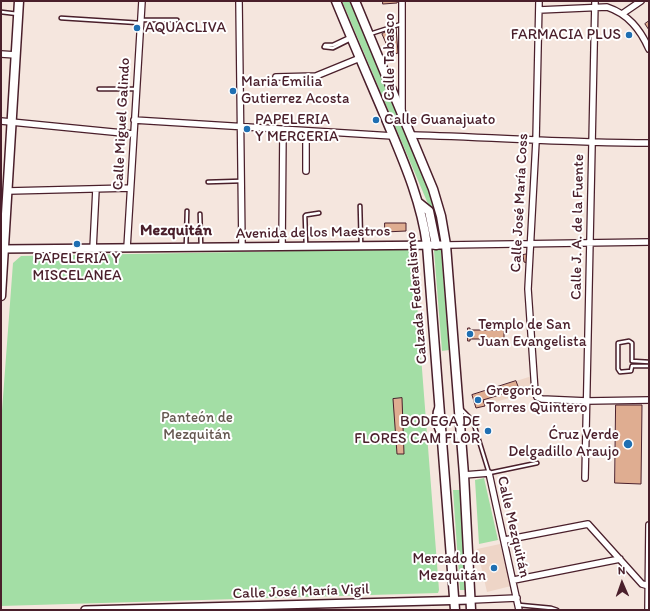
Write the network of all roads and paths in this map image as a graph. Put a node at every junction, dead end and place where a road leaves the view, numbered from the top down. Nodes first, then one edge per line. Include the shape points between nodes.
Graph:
1 (19, 1) edge
2 (142, 1) edge
3 (239, 1) edge
4 (336, 1) edge
5 (402, 1) edge
6 (539, 1) edge
7 (595, 1) edge
8 (641, 1) edge
9 (357, 2) edge
10 (595, 8) junction
11 (539, 10) junction
12 (1, 12) edge
13 (18, 14) junction
14 (622, 14) junction
15 (61, 18) dead end
16 (177, 20) dead end
17 (140, 21) junction
18 (402, 23) junction
19 (369, 35) junction
20 (351, 38) junction
21 (649, 49) edge
22 (1, 54) edge
23 (16, 55) junction
24 (360, 58) junction
25 (276, 77) dead end
26 (99, 89) dead end
27 (136, 89) junction
28 (402, 112) junction
29 (134, 120) junction
30 (1, 121) edge
31 (12, 122) junction
32 (240, 127) junction
33 (283, 129) junction
34 (306, 131) junction
35 (133, 134) junction
36 (411, 135) junction
37 (393, 136) junction
38 (536, 141) junction
39 (592, 142) junction
40 (649, 142) edge
41 (306, 171) dead end
42 (241, 181) junction
43 (208, 182) dead end
44 (130, 188) junction
45 (96, 189) junction
46 (8, 191) junction
47 (360, 206) dead end
48 (187, 211) dead end
49 (319, 213) dead end
50 (200, 214) dead end
51 (649, 242) edge
52 (591, 243) junction
53 (530, 244) junction
54 (432, 245) junction
55 (446, 245) junction
56 (306, 246) junction
57 (361, 246) junction
58 (242, 247) junction
59 (282, 247) junction
60 (127, 248) junction
61 (186, 248) junction
62 (201, 248) junction
63 (3, 249) edge
64 (93, 249) junction
65 (1, 296) edge
66 (649, 362) edge
67 (649, 366) edge
68 (649, 400) edge
69 (587, 401) junction
70 (459, 408) junction
71 (537, 463) dead end
72 (489, 473) junction
73 (464, 475) junction
74 (585, 478) dead end
75 (649, 525) edge
76 (505, 540) junction
77 (620, 559) junction
78 (514, 580) junction
79 (649, 586) edge
80 (517, 598) junction
81 (471, 600) junction
82 (455, 601) junction
83 (519, 607) edge
84 (239, 608) edge
85 (320, 608) edge
86 (141, 609) edge
87 (85, 610) edge
88 (455, 610) edge
89 (471, 610) edge
90 (557, 610) edge
91 (648, 610) edge

1 - 13 main road
2 - 17 street, Calle Miguel Galindo
3 - 32 street
4 - 20 main road, Calzada Federalismo
5 - 18 street, Calle Tabasco
6 - 11 street, Calle José María Coss
7 - 10 street, Calle J. A. de la Fuente
8 - 14 street
9 - 19 main road
10 - 11 street
10 - 14 street via 607,7
10 - 39 street, Calle J. A. de la Fuente
11 - 38 street, Calle José María Coss
12 - 13 lane
13 - 23 main road
14 - 21 street via 635,26
15 - 17 lane
16 - 17 lane
17 - 27 street, Calle Miguel Galindo
18 - 19 lane
18 - 28 street, Calle Tabasco
19 - 28 main road
20 - 20 lane via 333,45 325,45 324,47 333,48
20 - 24 main road, Calzada Federalismo
22 - 23 street
23 - 31 main road
24 - 25 street via 316,76
24 - 37 main road, Calzada Federalismo
26 - 27 lane
27 - 29 street, Calle Miguel Galindo
28 - 36 main road
29 - 32 street
29 - 35 street, Calle Miguel Galindo
30 - 31 street
31 - 35 street
31 - 46 main road
32 - 33 street
32 - 42 street
33 - 34 street
33 - 59 street
34 - 37 street
34 - 41 street
35 - 44 street, Calle Miguel Galindo
36 - 38 street
36 - 55 main road via 433,189
37 - 54 main road, Calzada Federalismo via 409,174
38 - 39 street
38 - 53 street, Calle José María Coss
39 - 40 street
39 - 52 street, Calle J. A. de la Fuente
42 - 43 lane
42 - 58 street
44 - 45 street
44 - 60 street, Calle Miguel Galindo
45 - 46 street
45 - 64 street
46 - 63 main road
47 - 57 lane
48 - 61 lane
49 - 56 lane via 305,216
50 - 62 lane
51 - 52 street, Avenida de los Maestros
52 - 53 street, Avenida de los Maestros
52 - 69 street, Calle J. A. de la Fuente
53 - 55 street, Avenida de los Maestros
53 - 69 street, Calle José María Coss via 528,289 534,392 542,399
54 - 55 street, Avenida de los Maestros
54 - 57 street, Avenida de los Maestros
54 - 82 main road, Calzada Federalismo via 440,400
55 - 70 main road
56 - 57 street, Avenida de los Maestros
56 - 59 street, Avenida de los Maestros
58 - 59 street, Avenida de los Maestros
58 - 62 street, Avenida de los Maestros
60 - 61 street, Avenida de los Maestros
60 - 64 street, Avenida de los Maestros
61 - 62 street, Avenida de los Maestros
63 - 64 street, Avenida de los Maestros
63 - 65 main road
66 - 67 lane via 632,361 631,342 618,343 620,372 631,371 632,366
68 - 69 street
69 - 74 street, Calle J. A. de la Fuente
70 - 72 lane via 472,421
70 - 73 main road
71 - 72 lane
72 - 73 street, Calle Mezquitán
72 - 76 street, Calle Mezquitán
73 - 81 main road
75 - 79 street
76 - 77 street via 588,524
76 - 78 street, Calle Mezquitán
77 - 78 street
77 - 79 street via 642,584
78 - 80 street, Calle Mezquitán
79 - 91 street
80 - 81 street, Calle José María Vigil
80 - 83 street, Calle Mezquitán
81 - 82 street, Calle José María Vigil
81 - 89 main road
82 - 85 street, Calle José María Vigil
82 - 88 main road, Calzada Federalismo
83 - 90 lane
84 - 85 street, Calle José María Vigil
84 - 86 street, Calle José María Vigil
86 - 87 street, Calle José María Vigil

